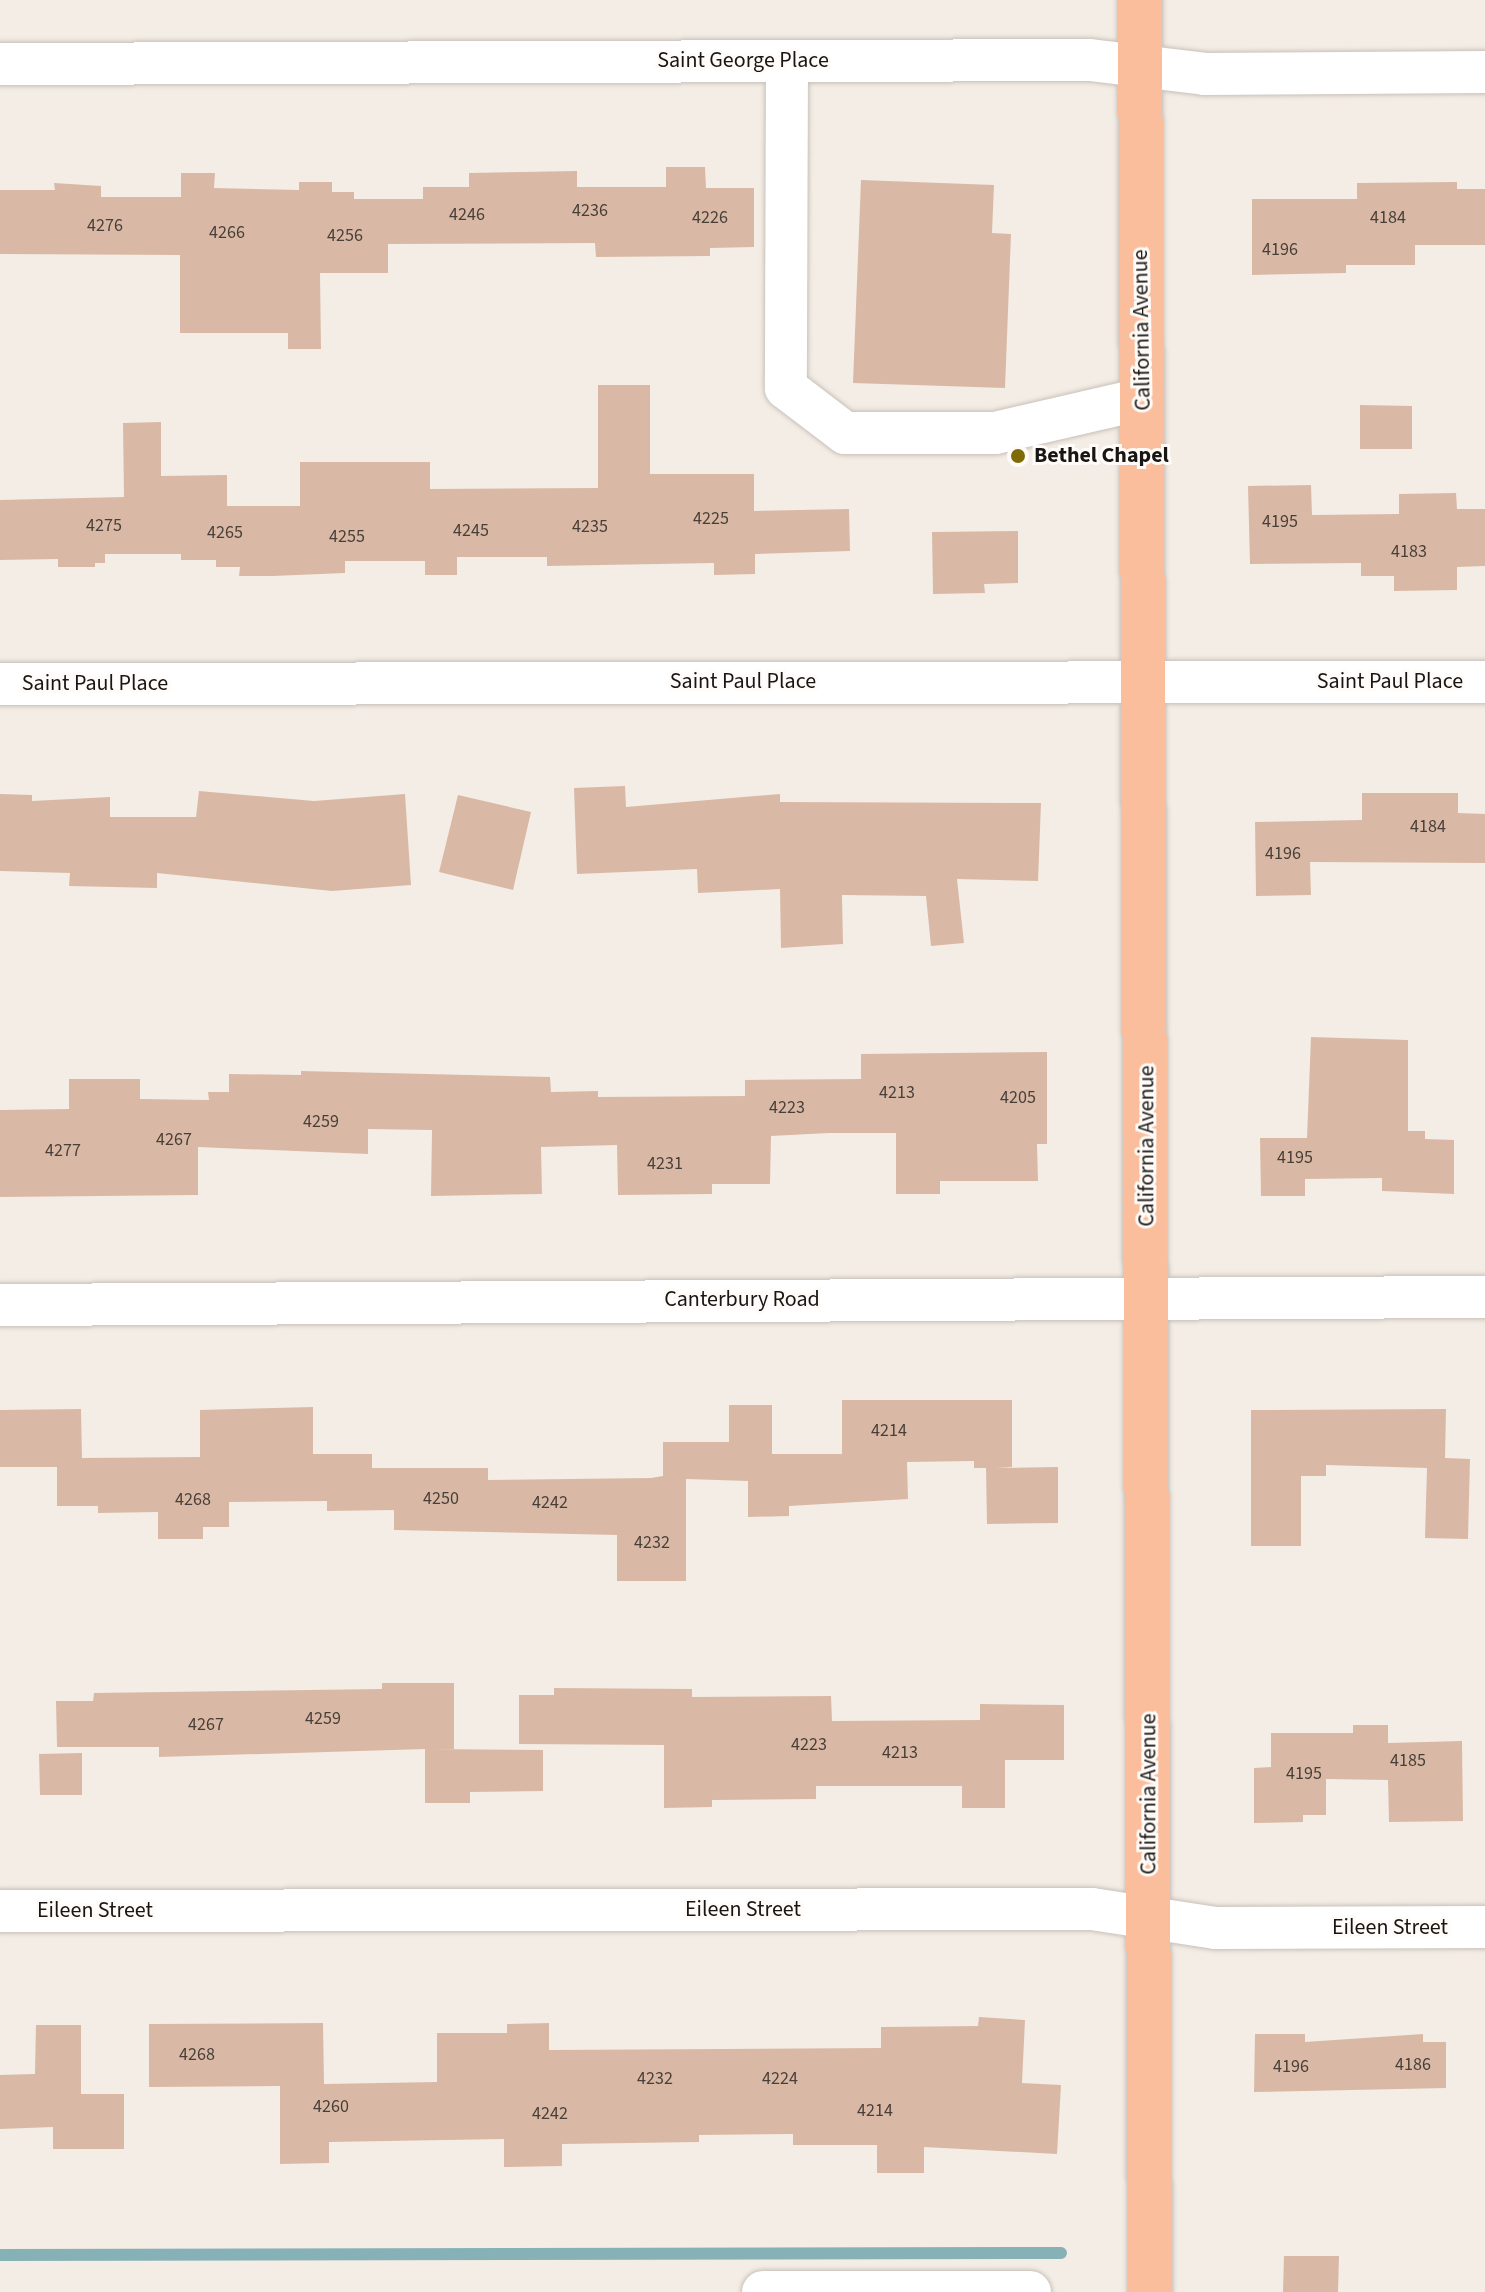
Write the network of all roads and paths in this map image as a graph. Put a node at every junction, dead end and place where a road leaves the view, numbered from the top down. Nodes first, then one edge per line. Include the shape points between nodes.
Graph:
1 (1140, 0) edge
2 (787, 61) junction
3 (0, 64) edge
4 (1139, 66) junction
5 (1485, 72) edge
6 (1142, 399) junction
7 (1145, 680) junction
8 (1485, 682) edge
9 (0, 684) edge
10 (1485, 1297) edge
11 (1148, 1298) junction
12 (0, 1305) edge
13 (0, 1911) edge
14 (1149, 1918) junction
15 (1485, 1927) edge
16 (763, 2292) edge
17 (1030, 2292) edge
18 (1150, 2292) edge

1 - 4 main road, California Avenue
2 - 3 street, Saint George Place
2 - 4 street, Saint George Place via 1090,60
2 - 6 street via 786,388 845,433 995,433
4 - 5 street, Saint George Place via 1205,74
4 - 6 main road, California Avenue
6 - 7 main road, California Avenue
7 - 8 street, Saint Paul Place
7 - 9 street, Saint Paul Place
7 - 11 main road, California Avenue
10 - 11 street, Canterbury Road
11 - 12 street, Canterbury Road
11 - 14 main road, California Avenue
13 - 14 street, Eileen Street via 1092,1909
14 - 15 street, Eileen Street via 1216,1928
14 - 18 main road, California Avenue
16 - 17 street

